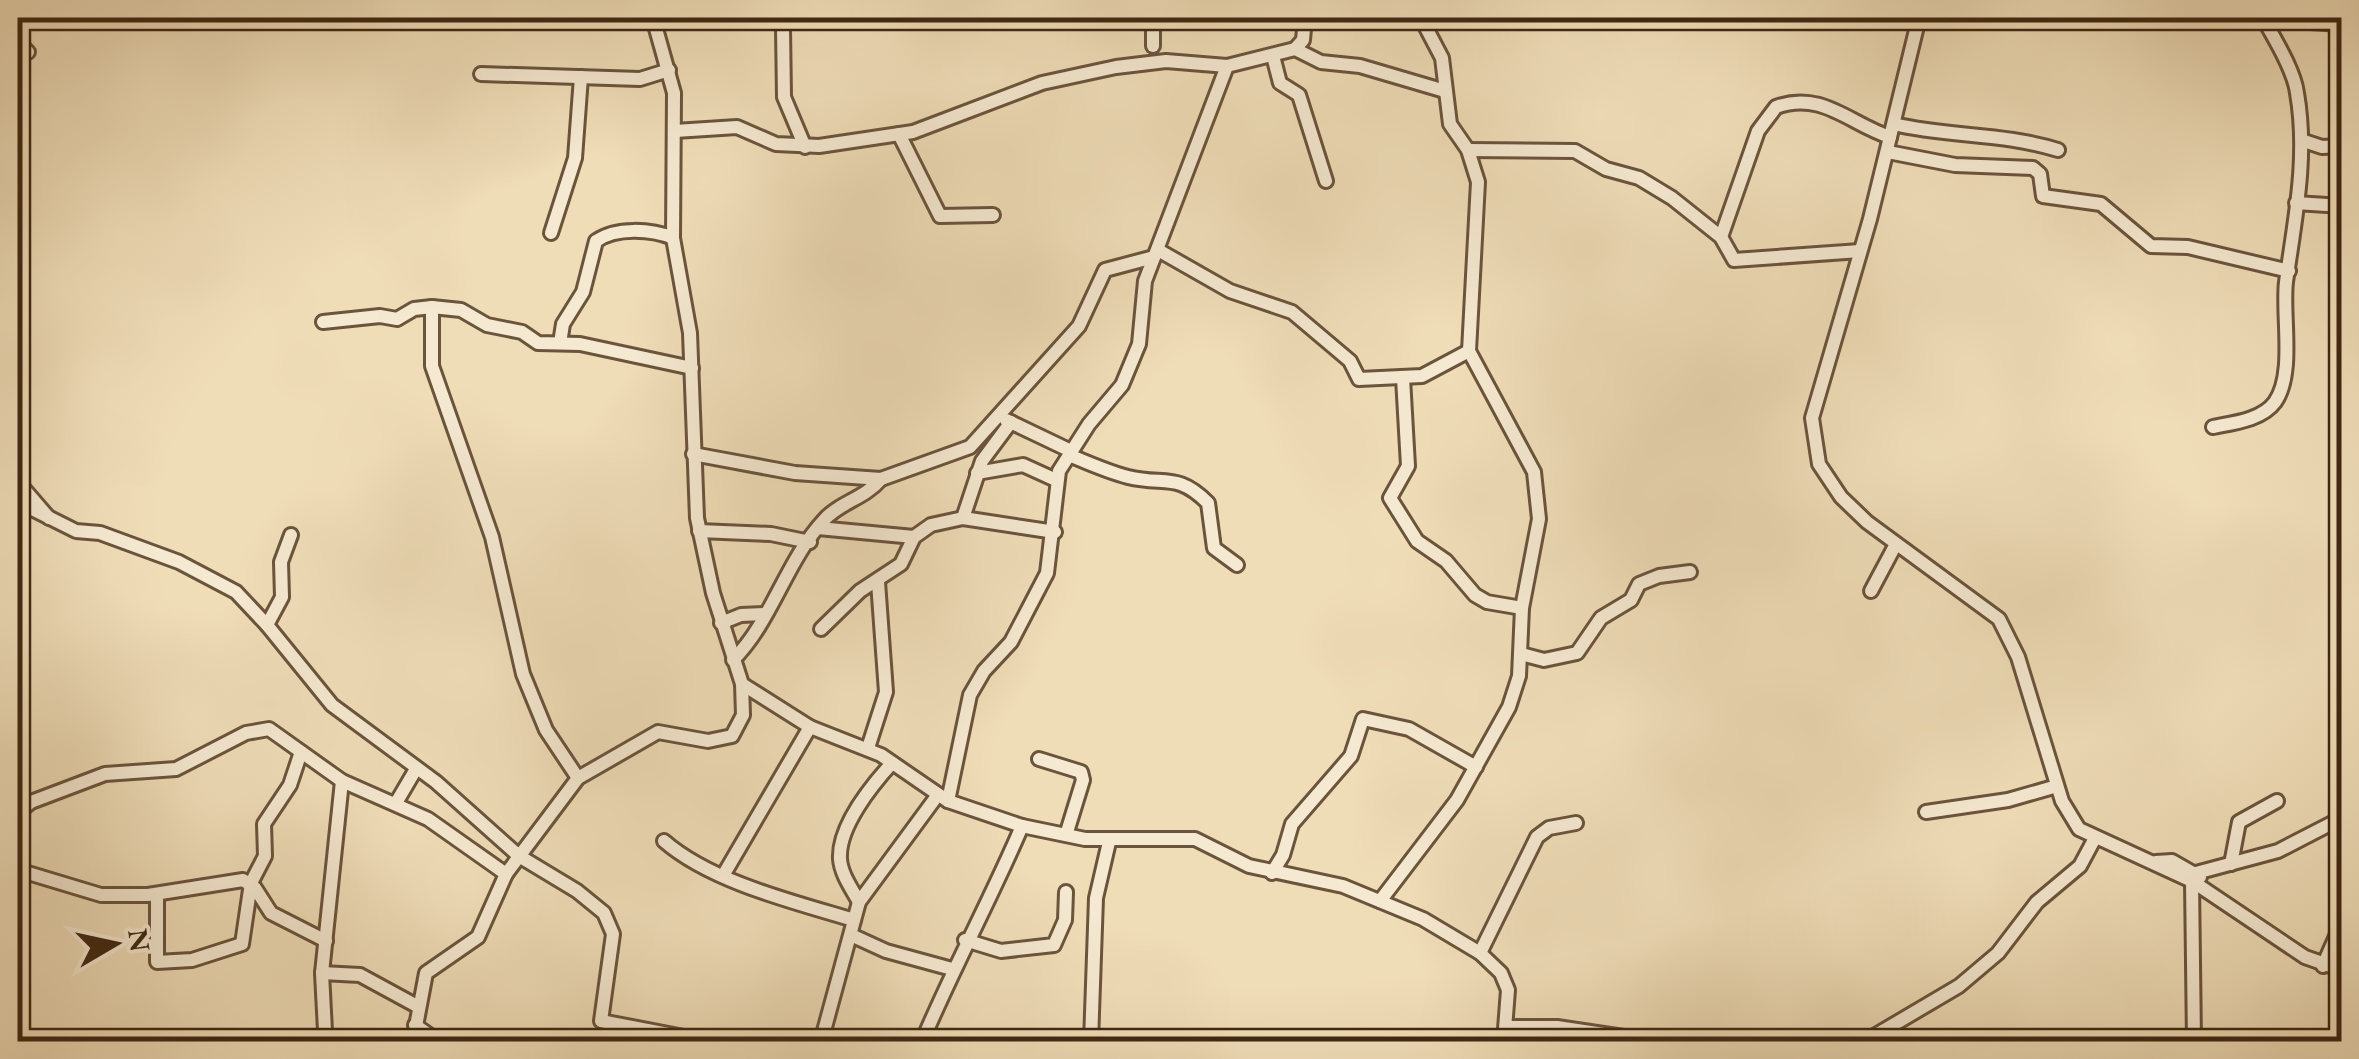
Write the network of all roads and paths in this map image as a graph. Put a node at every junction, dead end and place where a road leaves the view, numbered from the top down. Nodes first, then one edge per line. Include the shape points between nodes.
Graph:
1 (652, 18) edge
2 (778, 18) edge
3 (1152, 18) edge
4 (1305, 18) edge
5 (1422, 18) edge
6 (1918, 18) edge
7 (2263, 18) edge
8 (2342, 24) edge
9 (1153, 46) dead end
10 (1295, 49) junction
11 (1273, 56) junction
12 (1227, 66) junction
13 (669, 70) junction
14 (481, 74) dead end
15 (581, 77) junction
16 (1445, 92) junction
17 (1892, 130) junction
18 (674, 131) junction
19 (899, 134) junction
20 (2304, 141) junction
21 (2342, 146) edge
22 (806, 147) junction
23 (1468, 150) junction
24 (2058, 150) dead end
25 (1888, 152) junction
26 (1326, 181) dead end
27 (2296, 204) junction
28 (2342, 206) edge
29 (993, 215) dead end
30 (551, 234) dead end
31 (1721, 237) junction
32 (674, 238) junction
33 (1860, 250) junction
34 (1156, 254) junction
35 (2289, 271) junction
36 (432, 307) junction
37 (324, 322) dead end
38 (560, 344) junction
39 (1469, 351) junction
40 (692, 368) junction
41 (1403, 378) junction
42 (1005, 420) junction
43 (2213, 426) dead end
44 (1070, 453) junction
45 (694, 454) junction
46 (977, 473) junction
47 (881, 479) junction
48 (1056, 480) junction
49 (18, 482) edge
50 (18, 502) edge
51 (49, 518) junction
52 (962, 518) junction
53 (818, 528) junction
54 (700, 531) junction
55 (1055, 532) junction
56 (291, 535) dead end
57 (914, 537) junction
58 (810, 542) junction
59 (1896, 544) junction
60 (1237, 565) dead end
61 (1690, 572) dead end
62 (878, 582) junction
63 (1871, 591) dead end
64 (1522, 608) junction
65 (765, 614) junction
66 (721, 623) junction
67 (267, 625) junction
68 (821, 629) dead end
69 (1521, 654) junction
70 (733, 660) junction
71 (742, 684) junction
72 (776, 706) junction
73 (744, 714) junction
74 (810, 727) junction
75 (868, 748) junction
76 (302, 752) junction
77 (1039, 759) dead end
78 (892, 763) junction
79 (1476, 767) junction
80 (416, 769) junction
81 (578, 778) junction
82 (342, 781) junction
83 (2056, 786) junction
84 (943, 798) junction
85 (2277, 802) dead end
86 (396, 804) junction
87 (1926, 812) dead end
88 (18, 814) edge
89 (2342, 818) edge
90 (1576, 823) dead end
91 (1022, 826) junction
92 (1067, 832) junction
93 (2095, 838) junction
94 (664, 841) dead end
95 (1109, 842) junction
96 (519, 856) junction
97 (2232, 864) junction
98 (18, 870) edge
99 (1272, 873) junction
100 (506, 874) junction
101 (724, 874) junction
102 (2194, 877) junction
103 (251, 883) junction
104 (1066, 892) dead end
105 (158, 894) junction
106 (1380, 901) junction
107 (859, 902) junction
108 (2342, 924) edge
109 (853, 927) junction
110 (966, 940) junction
111 (326, 941) junction
112 (1480, 953) junction
113 (2323, 966) junction
114 (952, 970) junction
115 (2342, 970) edge
116 (322, 973) junction
117 (417, 1006) junction
118 (415, 1025) junction
119 (325, 1031) dead end
120 (1505, 1034) edge
121 (1632, 1040) edge
122 (413, 1042) edge
123 (439, 1042) edge
124 (710, 1042) edge
125 (821, 1042) edge
126 (922, 1042) edge
127 (1091, 1042) edge
128 (1656, 1042) edge
129 (1864, 1042) edge
130 (2194, 1042) edge

1 - 13 street
2 - 22 street via 784,97
3 - 9 street
4 - 10 street
5 - 16 street via 1438,45
6 - 17 street
7 - 8 street
7 - 20 street via 2292,69
10 - 11 street
10 - 16 street via 1321,62 1360,66
11 - 12 street
11 - 26 street via 1280,82 1298,95
12 - 19 street via 1166,61 1116,67 1042,84
12 - 34 street
13 - 15 street via 640,79
13 - 18 street
14 - 15 street
15 - 30 street via 576,158
16 - 23 street via 1450,124
17 - 24 street via 1993,135
17 - 25 street
17 - 31 street via 1809,101 1776,107 1758,131
18 - 22 street via 737,126 770,143
18 - 32 street
19 - 22 street
19 - 29 street via 940,216
20 - 21 street
20 - 27 street
23 - 31 street via 1575,151 1639,178
23 - 39 street via 1478,182
25 - 33 street
25 - 35 street via 1955,165 2033,168 2043,196 2104,206 2147,244
27 - 28 street
27 - 35 street
31 - 33 street via 1740,261
32 - 38 street via 634,232 596,241
32 - 40 street
33 - 59 street via 1812,434 1818,464 1834,488
34 - 41 street via 1230,292 1292,312 1350,362 1360,380
34 - 42 street via 1105,270 1078,326
34 - 44 street via 1143,293 1140,344 1126,377
35 - 43 street via 2278,396 2266,412
36 - 37 street via 397,318
36 - 38 street via 461,310 538,343
36 - 81 street via 432,366 492,537 523,674 546,730
38 - 40 street
39 - 41 street via 1438,371
39 - 64 street via 1536,480 1538,526
40 - 45 street
41 - 64 street via 1408,466 1390,498 1418,541 1476,595
42 - 44 street
42 - 46 street
42 - 47 street via 970,447
44 - 48 street
44 - 60 street via 1132,478 1186,484 1208,503 1216,551
45 - 47 street via 795,473
45 - 54 street
46 - 48 street via 1023,465
46 - 52 street
47 - 53 street
48 - 55 street
49 - 51 street
50 - 51 street
51 - 67 street via 178,562 236,592
52 - 55 street
52 - 57 street
53 - 57 street
53 - 58 street
54 - 58 street
54 - 66 street
55 - 84 street via 1034,601 970,695
56 - 67 street via 281,562 282,597
57 - 62 street via 901,564
58 - 65 street
59 - 63 street
59 - 83 street via 1982,603 2008,631
61 - 69 street via 1639,584 1631,600 1601,618 1577,653 1554,660
62 - 68 street
62 - 75 street via 886,692
64 - 69 street
65 - 66 street
65 - 70 street
66 - 70 street
67 - 80 street via 319,694
69 - 79 street via 1509,707
70 - 71 street
71 - 72 street
71 - 73 street
72 - 73 street
72 - 74 street
73 - 81 street via 732,736 708,741 658,732
74 - 75 street
74 - 101 street
75 - 78 street
76 - 82 street
76 - 88 street via 269,729 254,730 176,769 104,774 31,802
76 - 103 street via 264,824 264,862
77 - 92 street via 1081,772
78 - 84 street
78 - 107 street via 872,786 840,852
79 - 99 street via 1409,729 1363,719 1352,756 1292,824
79 - 106 street
80 - 86 street
80 - 96 street
81 - 96 street
82 - 86 street
82 - 111 street
83 - 87 street
83 - 93 street via 2074,825
84 - 91 street
84 - 107 street
85 - 97 street via 2237,825
86 - 100 street
89 - 97 street via 2306,840
90 - 112 street via 1548,828 1537,838
91 - 92 street
91 - 110 street
92 - 95 street
93 - 102 street
93 - 129 street via 2080,866 2037,902 1998,953 1959,986
94 - 101 street
95 - 99 street via 1195,838
95 - 127 street via 1096,898
96 - 100 street
96 - 124 street via 577,891 610,924 612,956 600,1021
97 - 102 street
98 - 105 street via 101,895
99 - 106 street via 1343,886
100 - 117 street via 478,937 426,972
101 - 109 street
102 - 113 street
102 - 130 street
103 - 105 street via 223,880
103 - 105 street via 242,944 171,964 154,958
103 - 111 street via 271,914
104 - 110 street via 1065,920 1054,945 1001,951
106 - 112 street
107 - 109 street
108 - 113 street
109 - 114 street via 886,951
109 - 125 street
110 - 114 street
111 - 116 street
112 - 120 street via 1508,990
113 - 115 street
114 - 126 street
116 - 117 street via 360,975
116 - 119 street
117 - 118 street
118 - 122 street
118 - 123 street
120 - 121 street via 1557,1027
121 - 128 street

